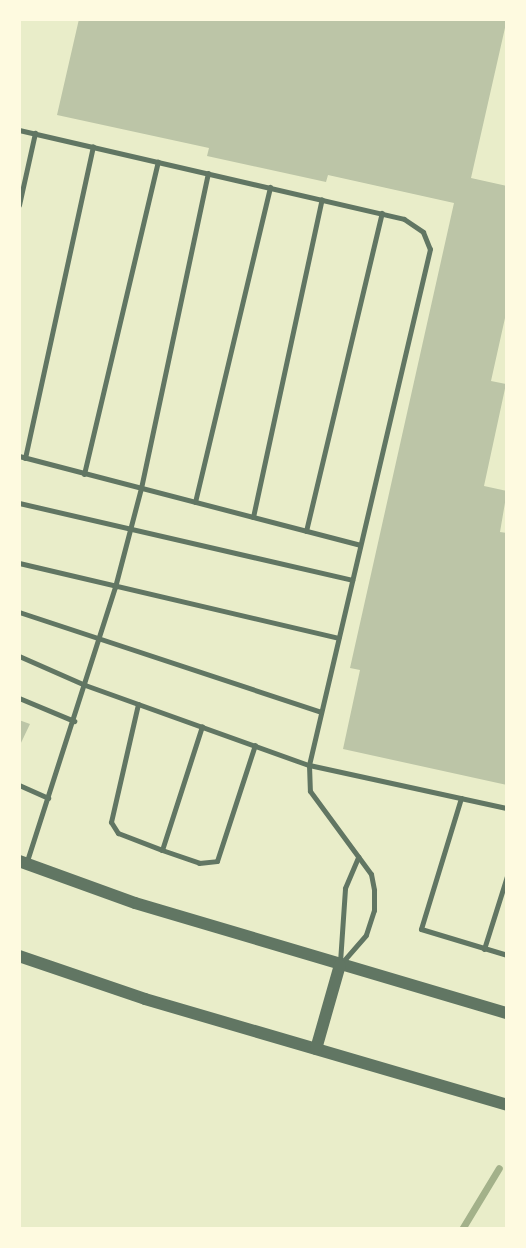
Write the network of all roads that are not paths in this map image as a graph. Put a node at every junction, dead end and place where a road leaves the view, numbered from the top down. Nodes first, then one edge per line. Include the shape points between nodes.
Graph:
1 (19, 130) edge
2 (35, 133) junction
3 (93, 146) junction
4 (158, 162) junction
5 (208, 173) junction
6 (271, 187) junction
7 (322, 199) junction
8 (19, 205) edge
9 (382, 213) junction
10 (22, 457) edge
11 (507, 462) edge
12 (84, 474) junction
13 (507, 480) edge
14 (141, 488) junction
15 (195, 502) junction
16 (19, 503) edge
17 (253, 517) junction
18 (130, 529) junction
19 (306, 531) junction
20 (360, 545) junction
21 (19, 563) edge
22 (352, 580) junction
23 (115, 586) junction
24 (19, 612) edge
25 (338, 638) junction
26 (100, 639) junction
27 (19, 656) edge
28 (85, 685) junction
29 (19, 698) edge
30 (138, 704) junction
31 (321, 712) junction
32 (74, 721) junction
33 (202, 726) junction
34 (255, 745) junction
35 (309, 765) junction
36 (19, 785) edge
37 (48, 797) junction
38 (461, 798) junction
39 (507, 808) edge
40 (162, 850) junction
41 (358, 857) junction
42 (23, 863) edge
43 (507, 876) edge
44 (484, 948) junction
45 (19, 956) edge
46 (507, 956) edge
47 (340, 965) junction
48 (507, 1013) edge
49 (316, 1049) junction
50 (507, 1105) edge

1 - 2 lane
2 - 3 lane
2 - 8 lane
3 - 4 lane
3 - 10 lane
4 - 5 lane
4 - 12 lane
5 - 6 lane
5 - 14 lane
6 - 7 lane
6 - 15 lane
7 - 9 lane
7 - 17 lane
9 - 19 lane
9 - 20 lane via 415,224 430,249
10 - 12 lane
11 - 13 lane
12 - 14 lane
14 - 15 lane
14 - 18 lane
15 - 17 lane
16 - 18 lane
17 - 19 lane
18 - 22 lane
18 - 23 lane
19 - 20 lane
20 - 22 lane
21 - 23 lane
22 - 25 lane
23 - 25 lane
23 - 26 lane
24 - 26 lane
25 - 31 lane
26 - 28 lane
26 - 31 lane
27 - 28 lane
28 - 30 lane
28 - 32 lane
29 - 32 lane
30 - 33 lane
30 - 40 lane via 111,822 118,832
31 - 35 lane
32 - 37 lane
33 - 34 lane
33 - 40 lane
34 - 35 lane
34 - 40 lane via 217,861 200,863
35 - 38 lane
35 - 41 lane via 310,791
36 - 37 lane
37 - 42 lane
38 - 39 lane
38 - 44 lane via 421,929
41 - 47 lane via 345,888
41 - 47 lane via 371,874 374,910 366,935
42 - 47 street via 135,904
43 - 44 lane
44 - 46 lane
45 - 49 street
47 - 48 street
47 - 49 street
49 - 50 street

